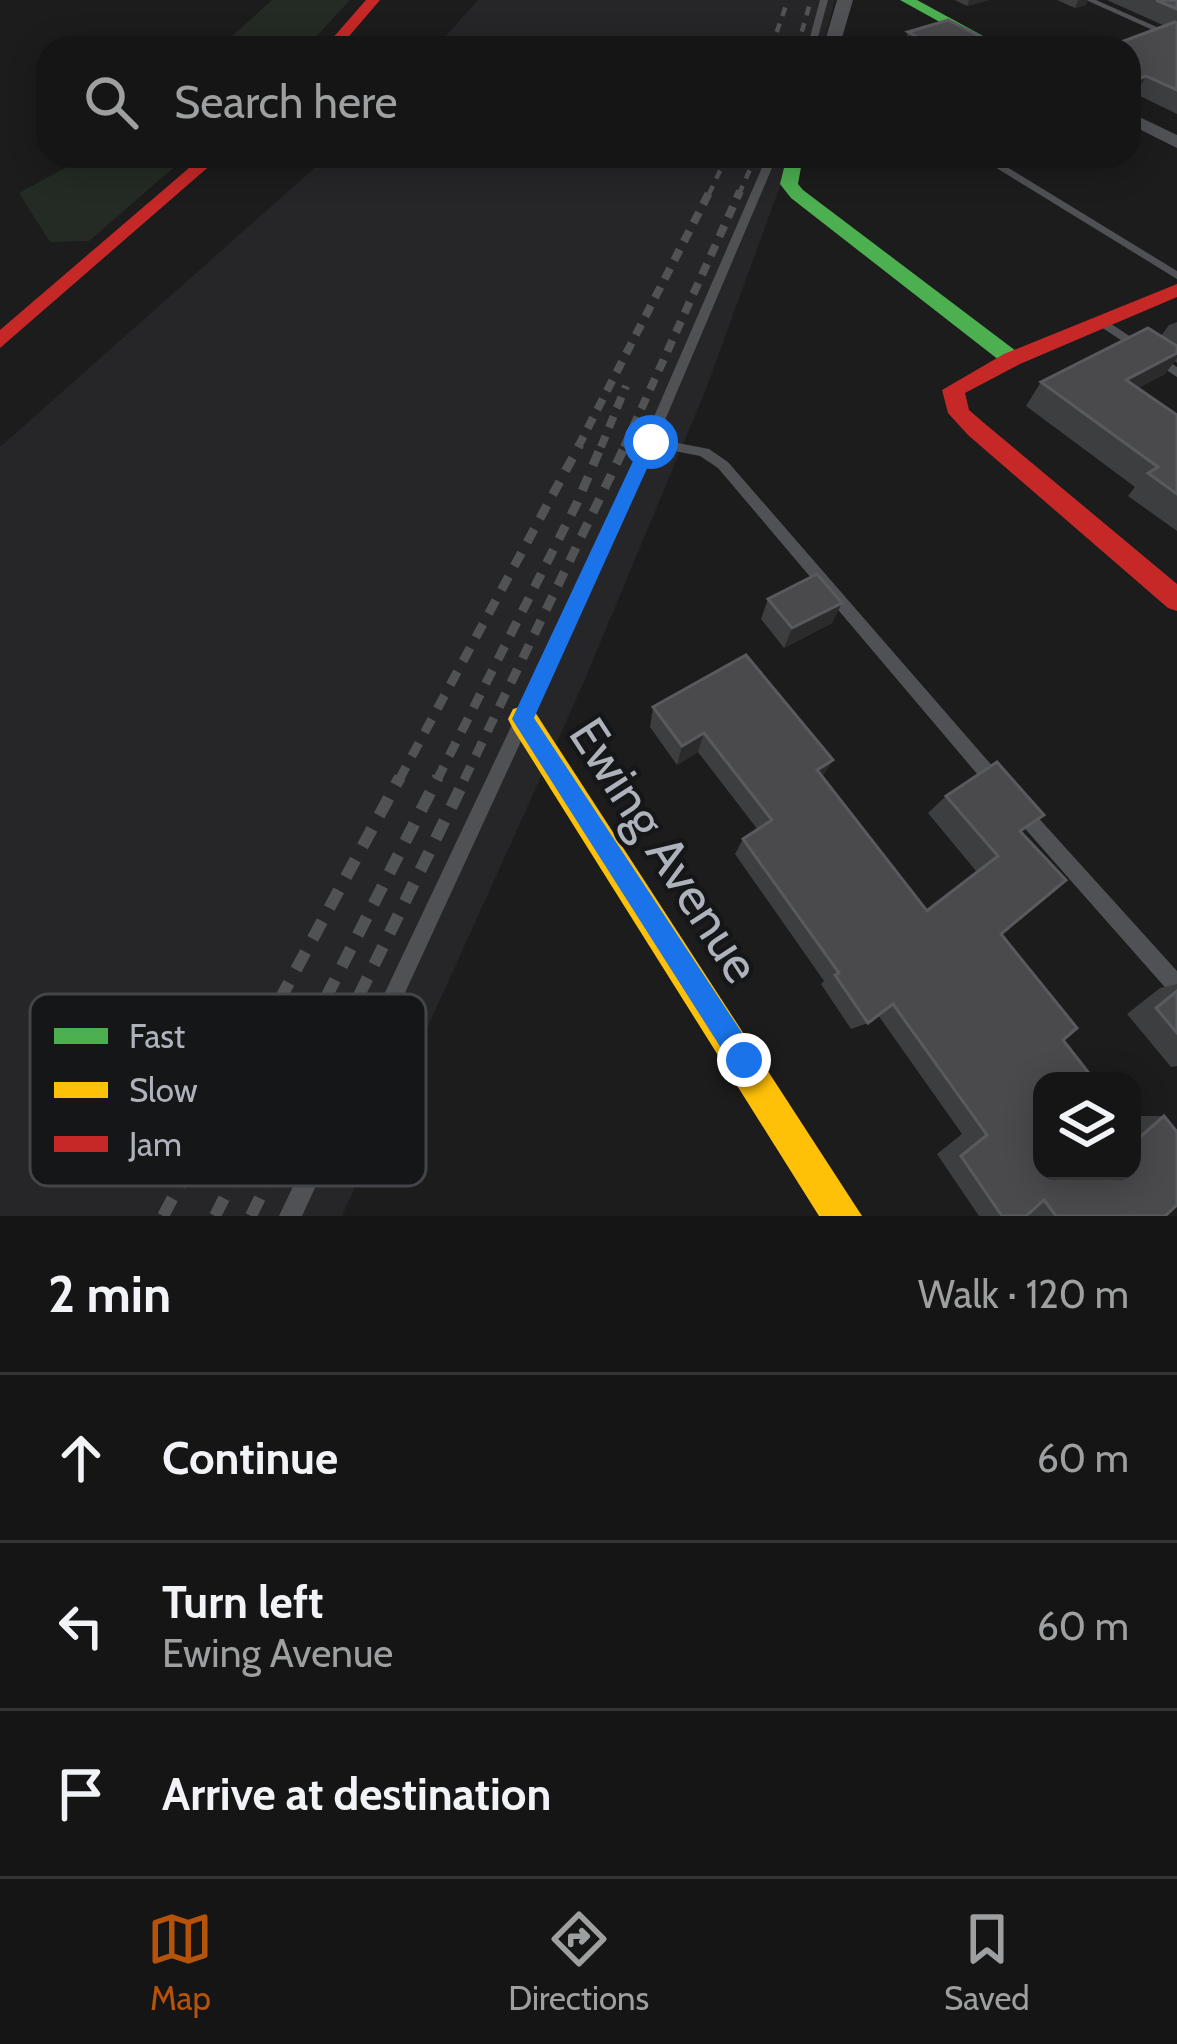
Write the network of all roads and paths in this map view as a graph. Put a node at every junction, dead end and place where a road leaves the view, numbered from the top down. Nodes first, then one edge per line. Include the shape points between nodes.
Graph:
1 (374, 0) edge
2 (824, 0) edge
3 (845, 0) edge
4 (907, 0) edge
5 (1090, 0) edge
6 (342, 36) edge
7 (814, 36) edge
8 (834, 36) edge
9 (975, 36) edge
10 (1177, 39) edge
11 (1141, 123) edge
12 (1177, 142) edge
13 (199, 168) edge
14 (767, 168) edge
15 (1002, 168) edge
16 (792, 170) edge
17 (1177, 276) edge
18 (1177, 290) edge
19 (1102, 322) junction
20 (0, 341) edge
21 (1012, 359) junction
22 (1177, 373) edge
23 (651, 442) junction
24 (1177, 600) edge
25 (523, 719) junction
26 (1177, 986) edge
27 (394, 994) edge
28 (304, 1186) edge
29 (290, 1216) edge
30 (842, 1216) edge

1 - 6 street
2 - 7 lane
3 - 8 street
4 - 9 street
5 - 10 lane
11 - 12 street
13 - 20 street
14 - 23 lane
15 - 17 lane
16 - 21 street
18 - 19 street
19 - 21 street
19 - 22 lane
21 - 24 street via 953,390 959,413
23 - 25 lane
23 - 26 lane via 704,452 723,465
25 - 27 lane
25 - 30 street, Ewing Avenue
28 - 29 lane

